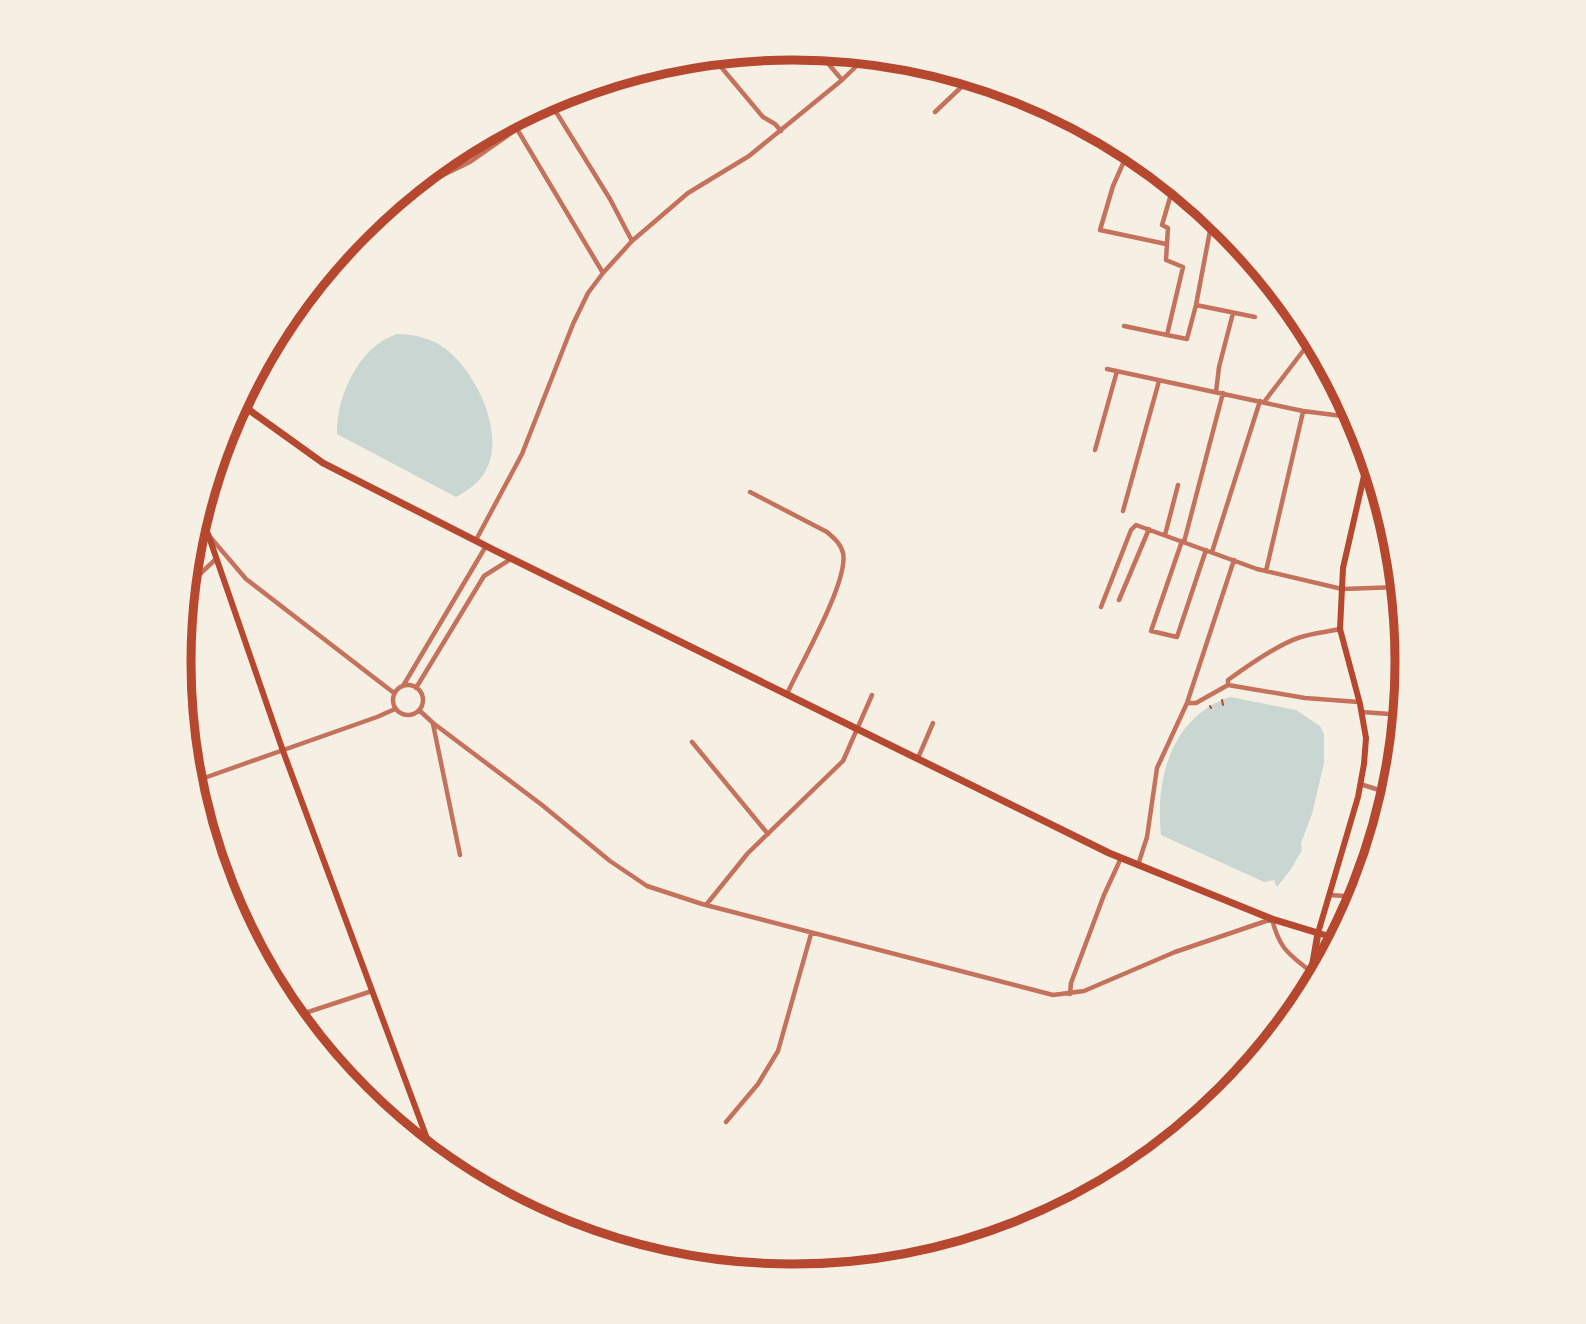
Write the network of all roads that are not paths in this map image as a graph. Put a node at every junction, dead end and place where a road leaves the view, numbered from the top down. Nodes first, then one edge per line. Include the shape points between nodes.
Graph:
1 (825, 61) edge
2 (719, 64) edge
3 (859, 64) edge
4 (842, 80) junction
5 (964, 84) edge
6 (554, 109) edge
7 (935, 112) dead end
8 (517, 129) joint
9 (781, 131) junction
10 (1124, 159) edge
11 (437, 178) dead end
12 (1171, 193) edge
13 (1211, 228) edge
14 (632, 241) junction
15 (1166, 244) junction
16 (603, 273) junction
17 (1196, 305) junction
18 (1233, 313) junction
19 (1255, 317) dead end
20 (1124, 326) dead end
21 (1167, 335) junction
22 (1307, 349) edge
23 (1107, 369) dead end
24 (1117, 371) junction
25 (1159, 381) junction
26 (1216, 392) junction
27 (1223, 393) junction
28 (1262, 402) junction
29 (247, 408) edge
30 (1303, 411) junction
31 (1343, 416) edge
32 (1095, 450) dead end
33 (1365, 471) edge
34 (1178, 485) dead end
35 (750, 492) dead end
36 (1123, 511) dead end
37 (1149, 529) junction
38 (205, 530) edge
39 (208, 534) junction
40 (1165, 535) junction
41 (476, 541) junction
42 (1183, 542) junction
43 (486, 546) junction
44 (1209, 551) junction
45 (216, 559) junction
46 (512, 559) junction
47 (1234, 560) junction
48 (1266, 571) junction
49 (197, 577) edge
50 (1390, 587) edge
51 (1342, 589) junction
52 (1119, 600) dead end
53 (1101, 607) dead end
54 (1340, 629) junction
55 (1228, 685) junction
56 (403, 686) junction
57 (416, 688) junction
58 (394, 693) junction
59 (787, 694) junction
60 (872, 695) dead end
61 (1359, 702) junction
62 (1187, 703) junction
63 (395, 709) junction
64 (419, 710) junction
65 (1361, 712) junction
66 (1393, 714) edge
67 (433, 723) junction
68 (933, 723) dead end
69 (856, 728) junction
70 (692, 743) dead end
71 (283, 751) junction
72 (918, 759) junction
73 (202, 779) edge
74 (1360, 784) junction
75 (1382, 790) edge
76 (768, 834) junction
77 (460, 855) dead end
78 (1121, 858) junction
79 (1138, 865) junction
80 (1329, 895) junction
81 (1348, 896) edge
82 (706, 905) junction
83 (1272, 919) junction
84 (1318, 933) junction
85 (811, 934) junction
86 (1329, 936) edge
87 (1316, 961) edge
88 (1310, 971) edge
89 (373, 990) junction
90 (1070, 994) junction
91 (307, 1013) junction
92 (304, 1014) edge
93 (309, 1021) edge
94 (726, 1122) dead end
95 (428, 1142) edge

1 - 4 street
2 - 9 street
3 - 4 street
4 - 9 street
5 - 7 street
6 - 14 street
8 - 11 street via 470,162
8 - 16 street
9 - 14 street via 750,156 688,193
10 - 15 street via 1100,230
12 - 15 street via 1162,225 1168,228
13 - 17 street
14 - 16 street
15 - 21 street via 1167,260 1183,267
16 - 41 street via 573,324 522,454
17 - 18 street
17 - 21 street via 1188,339
18 - 19 street
18 - 26 street
20 - 21 street
22 - 28 street
23 - 24 street
24 - 25 street
24 - 32 street
25 - 26 street
25 - 36 street
26 - 27 street
27 - 28 street
27 - 42 street
28 - 30 street
28 - 44 street
29 - 41 main road via 323,463
30 - 31 street
30 - 48 street
33 - 51 main road
34 - 40 street
35 - 59 street via 827,532 843,554 832,601
37 - 40 street
37 - 52 street
37 - 53 street via 1136,525 1131,530
38 - 39 main road
39 - 45 main road
39 - 58 street via 246,579
40 - 42 street
41 - 43 main road
42 - 44 street
42 - 44 street via 1150,631 1177,637
43 - 46 main road
43 - 56 street
44 - 47 street
45 - 49 street
45 - 71 main road
46 - 57 street via 484,576
46 - 59 main road
47 - 48 street
47 - 62 street
48 - 51 street
50 - 51 street
51 - 54 main road
54 - 55 street via 1300,637 1241,671
54 - 61 main road
55 - 61 street
55 - 62 street via 1196,703
56 - 57 street
56 - 58 street
57 - 64 street via 423,702
58 - 63 street
59 - 69 main road
60 - 69 street
61 - 65 main road
62 - 79 street via 1157,768
63 - 64 street via 411,715
63 - 71 street
64 - 67 street
65 - 66 street
65 - 74 main road via 1366,738
67 - 77 street
67 - 82 street via 647,886
68 - 72 street
69 - 72 main road
69 - 76 street via 843,761
70 - 76 street
71 - 73 street
71 - 89 main road
72 - 78 main road
74 - 75 street
74 - 80 main road
76 - 82 street
78 - 79 main road
78 - 90 street
79 - 83 main road
80 - 81 street
80 - 84 main road
82 - 85 street
83 - 84 main road
83 - 88 street via 1285,951
83 - 90 street
84 - 86 main road
84 - 87 main road
85 - 90 street via 1022,989
85 - 94 street via 778,1051
89 - 91 street
89 - 95 main road
91 - 92 street
91 - 93 street

